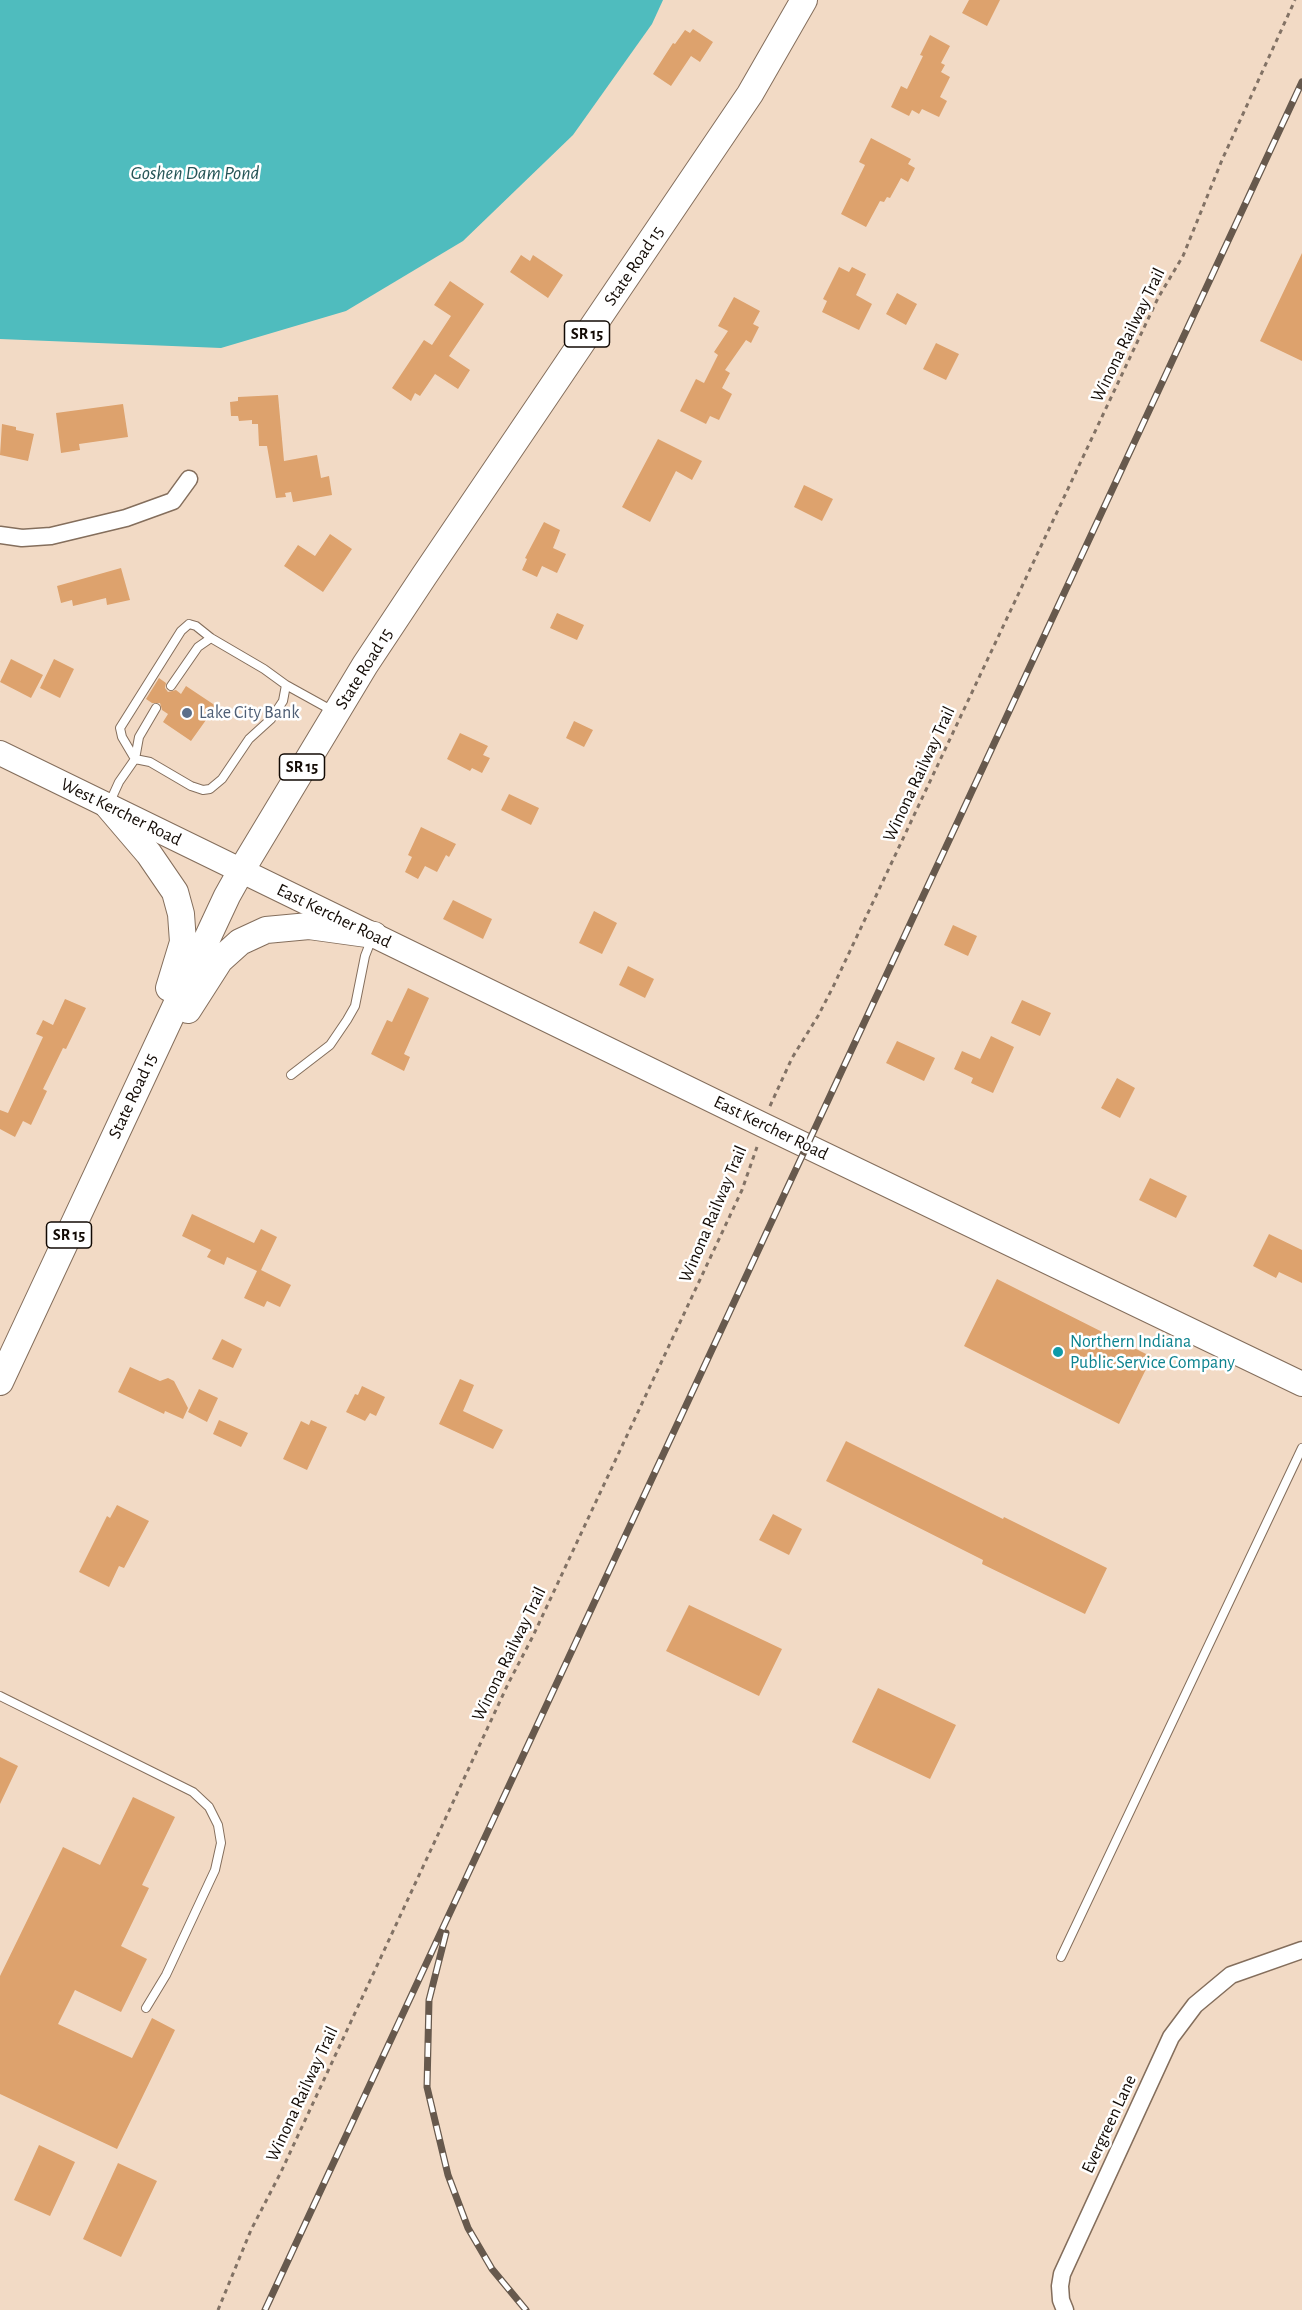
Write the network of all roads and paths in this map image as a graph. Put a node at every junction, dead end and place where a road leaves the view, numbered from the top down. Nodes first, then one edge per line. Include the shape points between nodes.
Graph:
1 (804, 0) edge
2 (1295, 0) edge
3 (189, 478) dead end
4 (0, 535) edge
5 (211, 639) junction
6 (286, 685) junction
7 (171, 686) dead end
8 (156, 708) dead end
9 (336, 712) junction
10 (0, 753) edge
11 (135, 759) junction
12 (108, 806) junction
13 (241, 871) junction
14 (374, 935) junction
15 (291, 1075) dead end
16 (137, 1088) junction
17 (763, 1125) junction
18 (0, 1382) edge
19 (1302, 1384) edge
20 (1302, 1448) edge
21 (0, 1696) edge
22 (1302, 1950) edge
23 (1061, 1957) dead end
24 (146, 2008) dead end
25 (218, 2310) edge
26 (1065, 2310) edge

1 - 9 main road, State Road 15 / SR 15 via 750,94
2 - 17 path, Winona Railway Trail via 1183,256 1158,298 833,987 782,1077
3 - 4 street via 173,501 126,518 51,536
5 - 6 lane
5 - 7 lane via 198,647
5 - 11 lane via 189,624 181,631 126,716 120,728
6 - 9 lane
6 - 11 lane via 283,701 271,719 249,739 222,779 210,789 191,786 150,762
8 - 11 lane via 139,737
9 - 13 main road, State Road 15 / SR 15
10 - 12 main road, West Kercher Road
11 - 12 lane
12 - 13 main road, West Kercher Road
12 - 16 main road via 163,873 175,892 181,914 183,942
13 - 14 main road, East Kercher Road
13 - 16 main road, State Road 15 / SR 15
14 - 15 lane via 364,956 354,1006 347,1020 330,1045
14 - 16 main road via 286,926 240,942 220,960
14 - 17 main road, East Kercher Road
16 - 18 main road, State Road 15 / SR 15
17 - 19 main road, East Kercher Road
17 - 25 path, Winona Railway Trail via 742,1190 251,2230
20 - 23 lane
21 - 24 lane via 193,1792 209,1807 218,1825 221,1843 215,1870 166,1976
22 - 26 street, Evergreen Lane via 1231,1975 1196,2005 1171,2037 1062,2274 1060,2293

